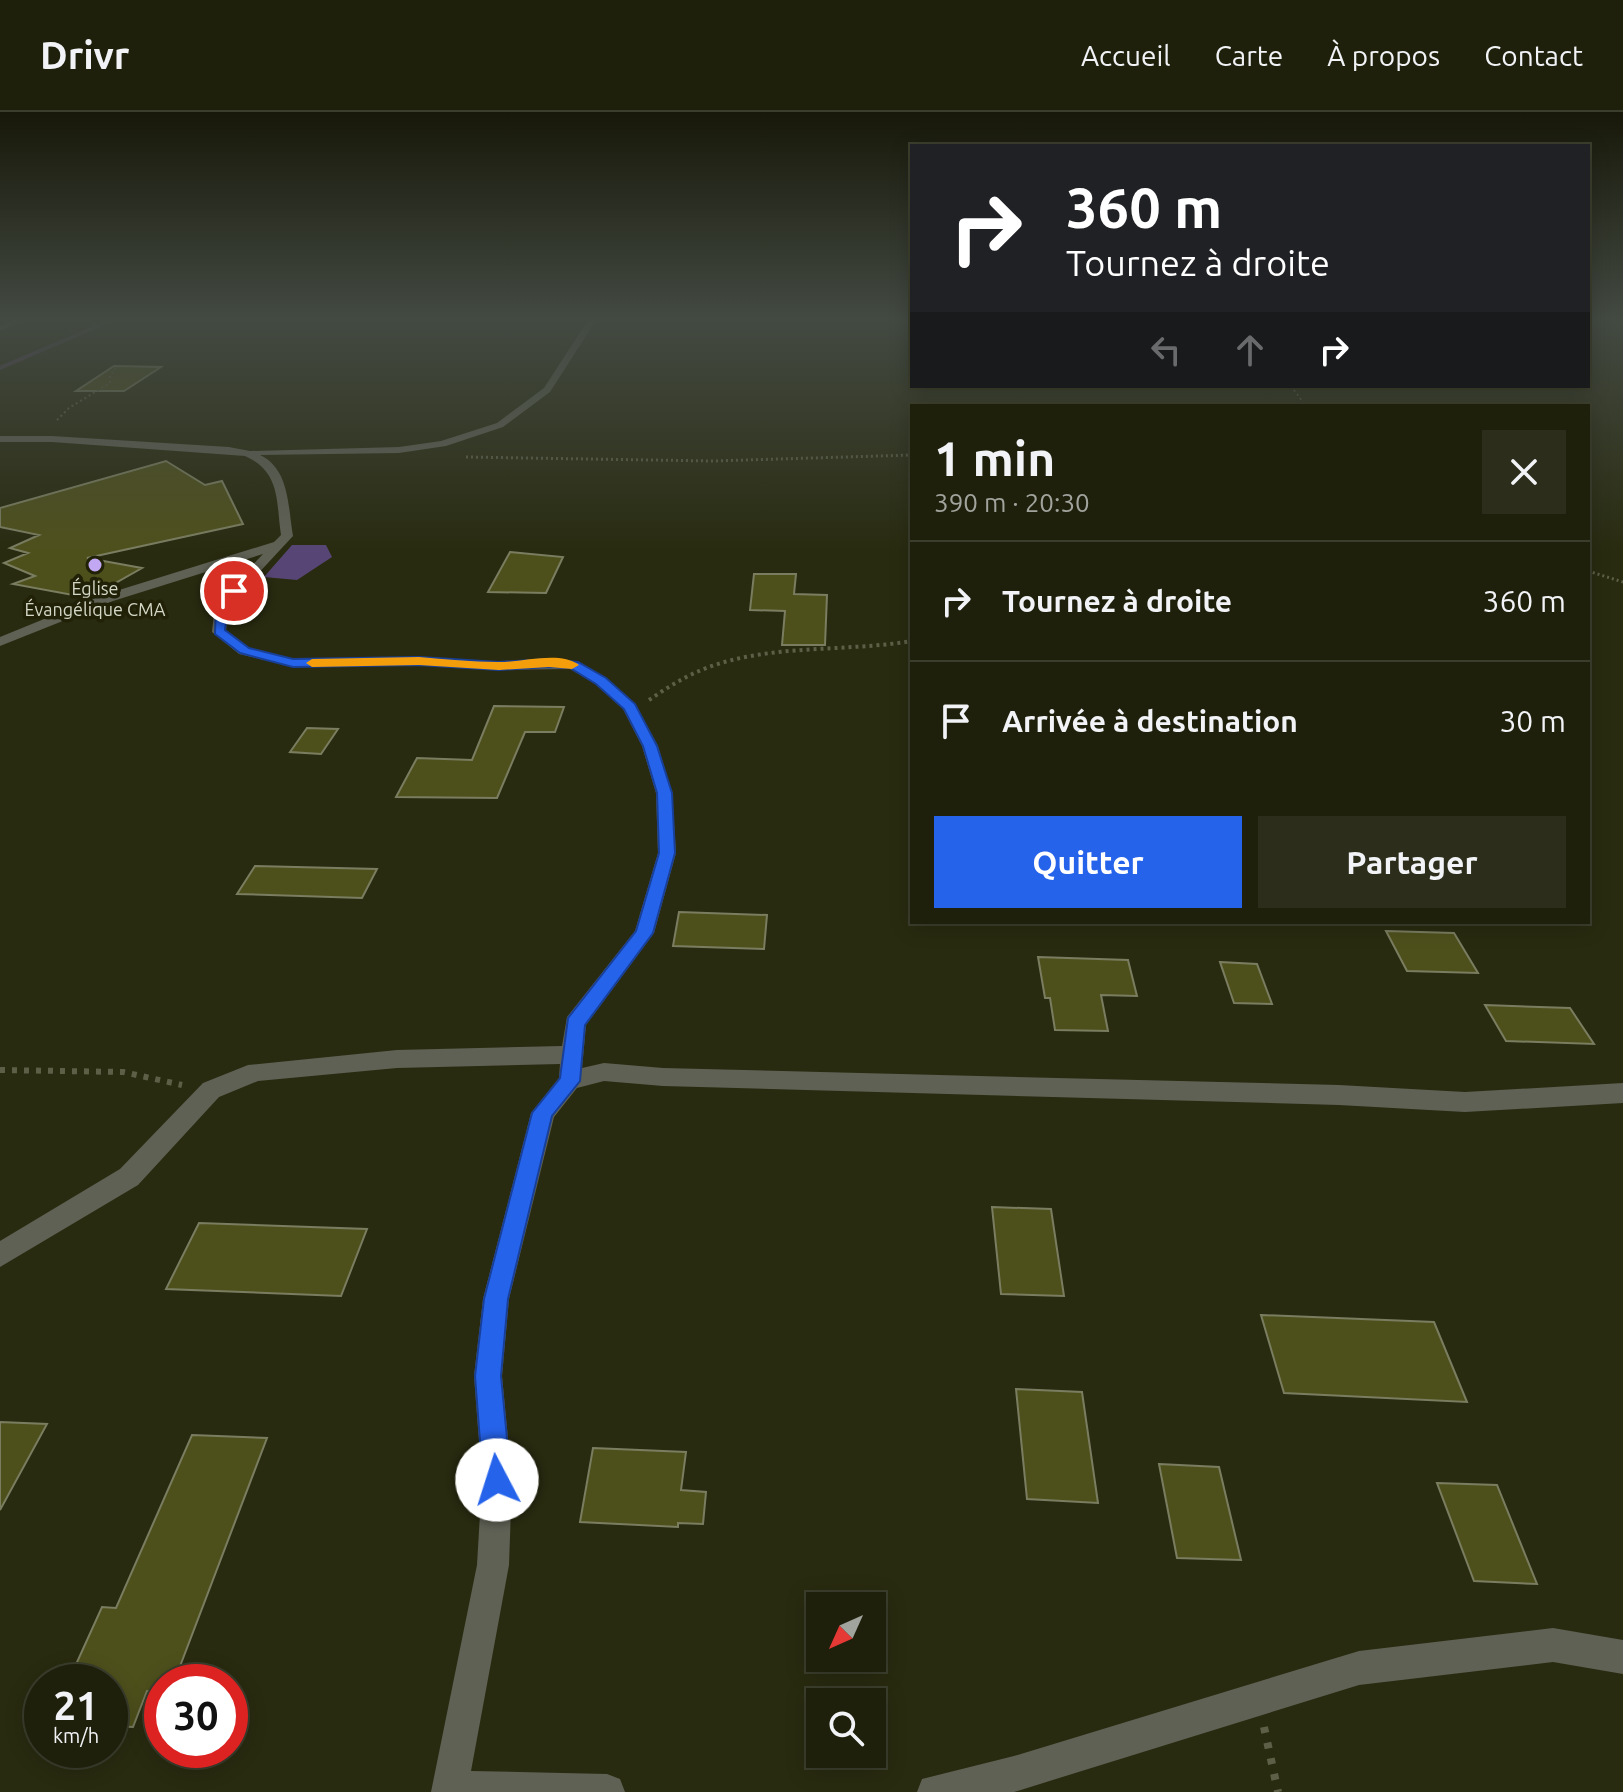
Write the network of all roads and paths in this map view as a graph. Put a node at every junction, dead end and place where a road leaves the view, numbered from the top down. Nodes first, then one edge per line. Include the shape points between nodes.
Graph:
1 (91, 395) edge
2 (540, 395) edge
3 (20, 438) junction
4 (0, 439) edge
5 (250, 452) junction
6 (910, 455) edge
7 (457, 457) dead end
8 (278, 545) junction
9 (1590, 572) edge
10 (1623, 582) edge
11 (910, 641) edge
12 (0, 642) edge
13 (633, 713) junction
14 (572, 1055) junction
15 (0, 1070) edge
16 (570, 1081) junction
17 (211, 1090) junction
18 (1623, 1093) edge
19 (0, 1255) edge
20 (1623, 1657) edge
21 (1258, 1698) junction
22 (450, 1791) edge
23 (607, 1792) edge
24 (935, 1792) edge
25 (1278, 1792) edge

1 - 3 path
2 - 5 street via 500,425 442,444 399,450
3 - 4 street
3 - 5 street
5 - 8 street via 264,458 275,473 287,536
6 - 7 path via 712,461
8 - 12 street via 108,598
8 - 13 street via 222,604 219,632 244,651 293,663 573,665 601,681
9 - 10 path
11 - 13 path via 880,648 777,652 704,669 669,684
13 - 14 street via 664,793 667,853 644,933 575,1023
14 - 16 street
14 - 17 street via 397,1059 256,1072
15 - 17 path via 123,1072
16 - 18 street via 604,1072 1465,1102
16 - 22 street via 543,1113 496,1299 488,1376 497,1480 493,1565
17 - 19 street via 129,1177
20 - 21 street via 1553,1645 1359,1668
21 - 24 street via 1014,1774
21 - 25 path
22 - 23 street

